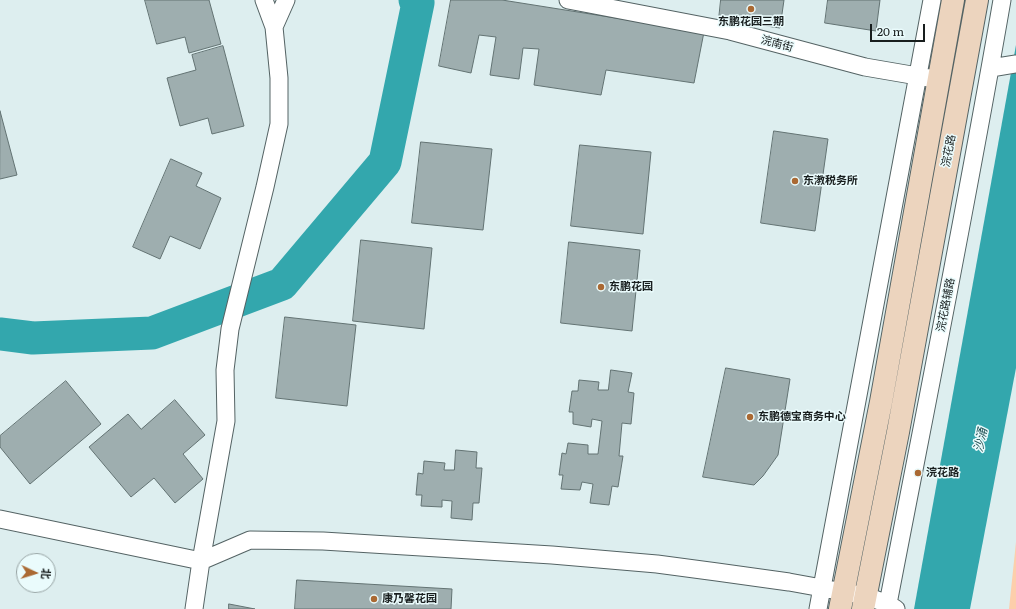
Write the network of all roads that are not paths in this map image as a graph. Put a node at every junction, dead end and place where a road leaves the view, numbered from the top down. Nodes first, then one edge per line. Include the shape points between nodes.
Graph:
1 (264, 0) edge
2 (286, 0) edge
3 (568, 0) edge
4 (932, 0) edge
5 (953, 0) edge
6 (977, 0) edge
7 (1002, 0) edge
8 (274, 27) junction
9 (1016, 64) edge
10 (991, 68) junction
11 (918, 75) junction
12 (939, 80) junction
13 (889, 230) junction
14 (912, 234) junction
15 (0, 520) edge
16 (201, 561) junction
17 (822, 588) junction
18 (842, 601) edge
19 (865, 602) edge
20 (890, 607) edge
21 (194, 609) edge
22 (818, 609) edge

1 - 8 street
2 - 8 street
3 - 11 street, 浣南街 via 730,31 865,67
4 - 11 street
5 - 12 main road, 浣花路
6 - 19 main road, 浣花路
7 - 10 street, 浣花路辅路
8 - 16 street via 279,78 279,124 230,329 225,370 226,421
9 - 10 street
10 - 20 street, 浣花路辅路
11 - 12 street, 浣南街
11 - 13 street
12 - 14 main road, 浣花路
13 - 14 street
13 - 17 street
14 - 18 main road, 浣花路
15 - 16 street
16 - 17 street via 250,540 323,541 657,564
16 - 21 street
17 - 18 street
17 - 22 street
18 - 19 street
19 - 20 street

